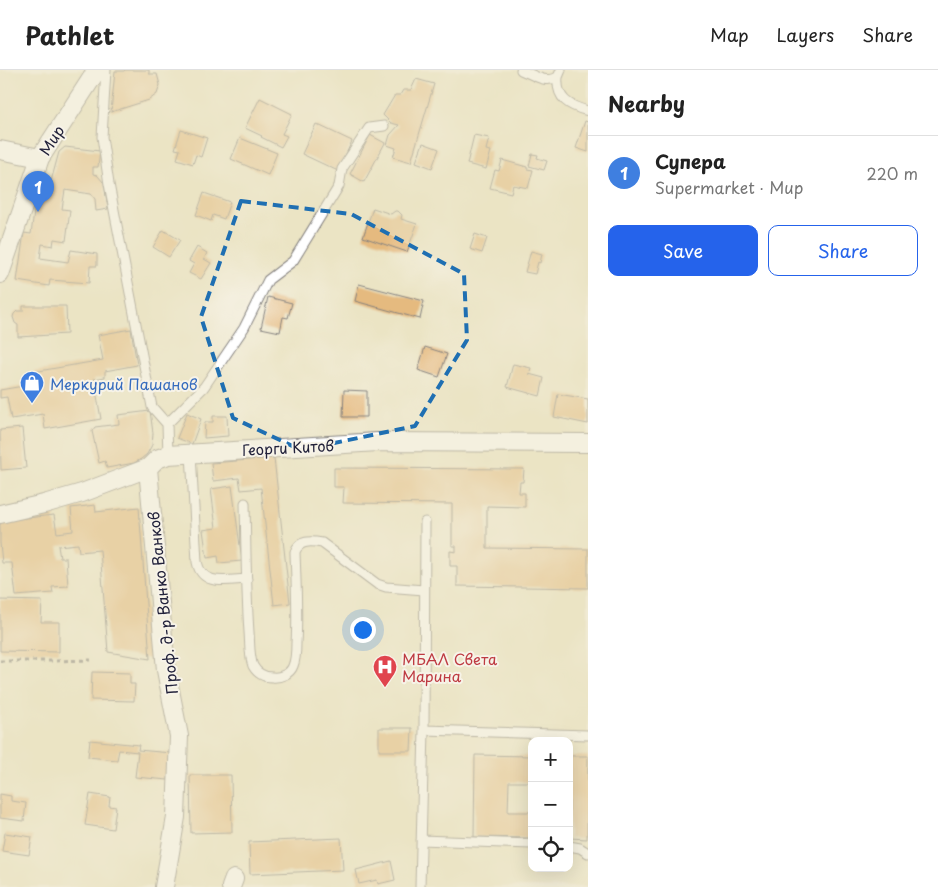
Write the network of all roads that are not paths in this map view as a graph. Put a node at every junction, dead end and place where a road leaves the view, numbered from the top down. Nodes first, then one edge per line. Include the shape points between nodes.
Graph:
1 (97, 70) edge
2 (106, 70) edge
3 (521, 70) edge
4 (560, 74) edge
5 (588, 111) edge
6 (384, 126) dead end
7 (0, 150) edge
8 (40, 158) junction
9 (0, 274) edge
10 (167, 424) junction
11 (588, 443) edge
12 (191, 453) junction
13 (168, 455) junction
14 (148, 468) junction
15 (245, 503) dead end
16 (0, 514) edge
17 (425, 522) dead end
18 (247, 579) junction
19 (424, 590) junction
20 (424, 730) junction
21 (588, 735) edge
22 (421, 840) junction
23 (528, 844) edge
24 (573, 847) edge
25 (588, 853) edge
26 (164, 887) edge
27 (420, 887) edge

1 - 8 street, Мир
2 - 10 lane via 102,137 109,184 152,407
3 - 4 lane via 546,81
4 - 5 lane via 558,90 564,99 574,107
6 - 10 lane via 369,128 342,168 339,186 293,261 268,280 244,328 204,387
7 - 8 street
8 - 9 street, Мир
10 - 13 lane
11 - 12 street, Георги Китов via 378,442
12 - 13 street, Георги Китов
12 - 18 lane via 198,569 209,579
13 - 14 street, Георги Китов via 157,459
14 - 16 street, Георги Китов via 82,493
14 - 26 street, Проф. д-р Ванко Ванков via 166,670 179,736 176,817
15 - 18 lane
17 - 19 lane
18 - 19 lane via 251,660 259,673 274,678 288,674 295,660 298,620 295,552 302,543 322,543 377,584
19 - 20 lane
20 - 21 lane
20 - 22 lane
22 - 23 lane
22 - 27 lane
24 - 25 lane

